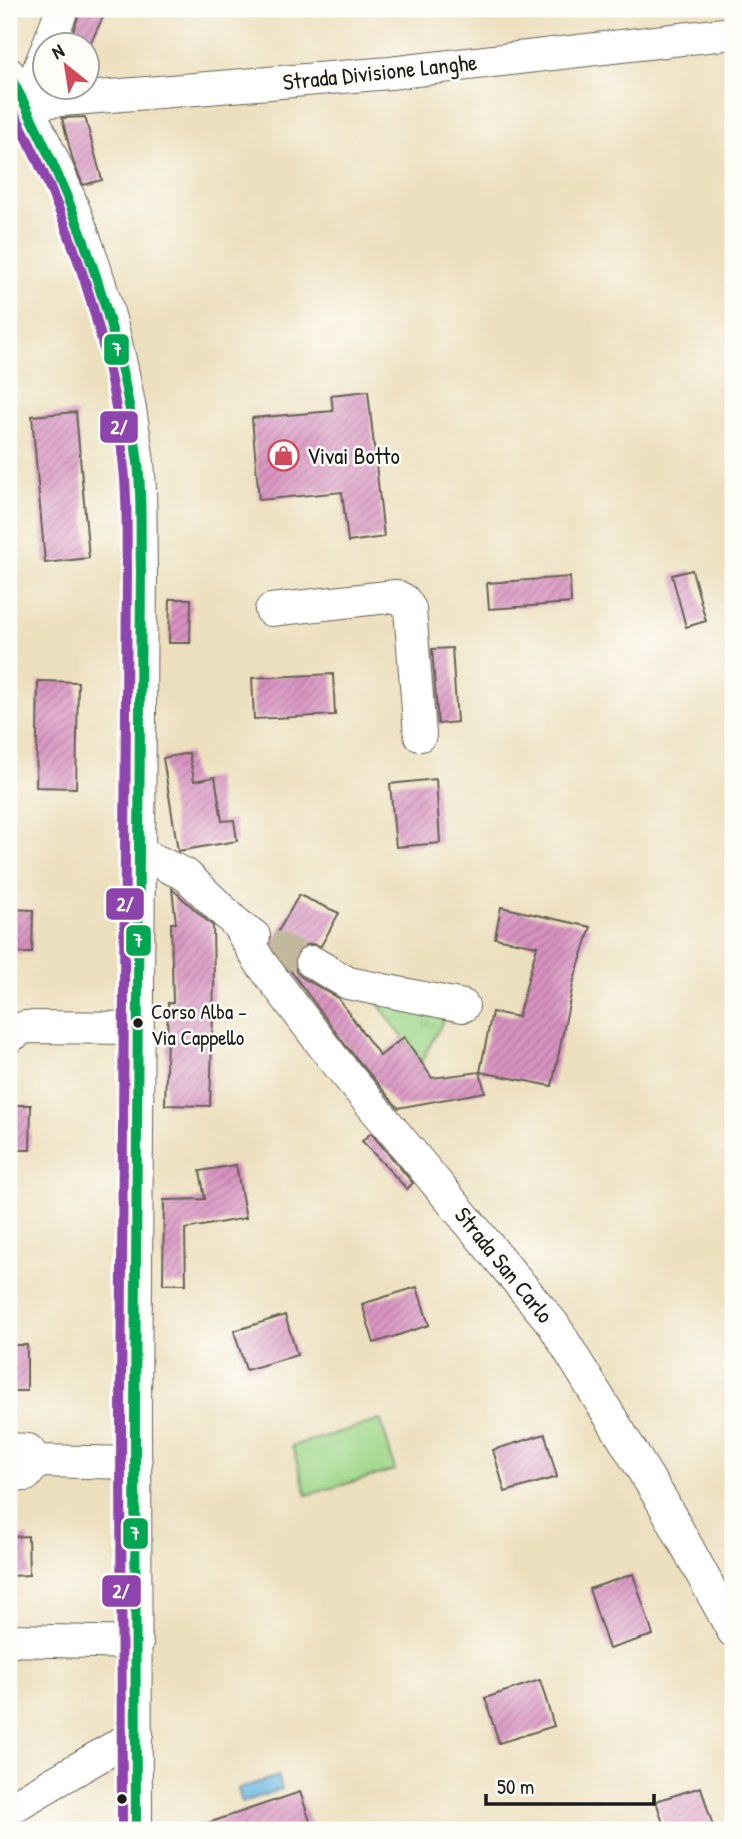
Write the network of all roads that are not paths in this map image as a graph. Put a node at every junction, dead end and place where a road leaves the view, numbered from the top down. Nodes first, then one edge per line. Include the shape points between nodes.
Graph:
1 (62, 9) edge
2 (53, 32) edge
3 (733, 33) edge
4 (9, 74) edge
5 (32, 86) edge
6 (25, 103) junction
7 (271, 610) dead end
8 (420, 735) dead end
9 (139, 853) junction
10 (237, 924) junction
11 (270, 945) tunnel mouth
12 (312, 962) tunnel mouth
13 (463, 1006) dead end
14 (14, 1025) edge
15 (137, 1028) junction
16 (23, 1455) edge
17 (136, 1462) junction
18 (9, 1474) edge
19 (733, 1631) edge
20 (9, 1640) edge
21 (137, 1643) junction
22 (136, 1734) junction
23 (9, 1809) edge
24 (136, 1830) edge

1 - 2 street
3 - 6 street, Strada Divisione Langhe via 390,73
4 - 6 street
5 - 6 street
6 - 9 street via 81,226 105,300 138,465
7 - 8 street via 396,596 404,600 410,609
9 - 10 street, Strada San Carlo via 186,875
9 - 15 street
10 - 11 street, Strada San Carlo
10 - 19 street, Strada San Carlo via 332,1057 553,1324 662,1501
12 - 13 street via 348,984
14 - 15 street
15 - 17 street
16 - 17 street
16 - 18 street via 26,1475
17 - 21 street
20 - 21 street
21 - 22 street
22 - 23 street
22 - 24 street

